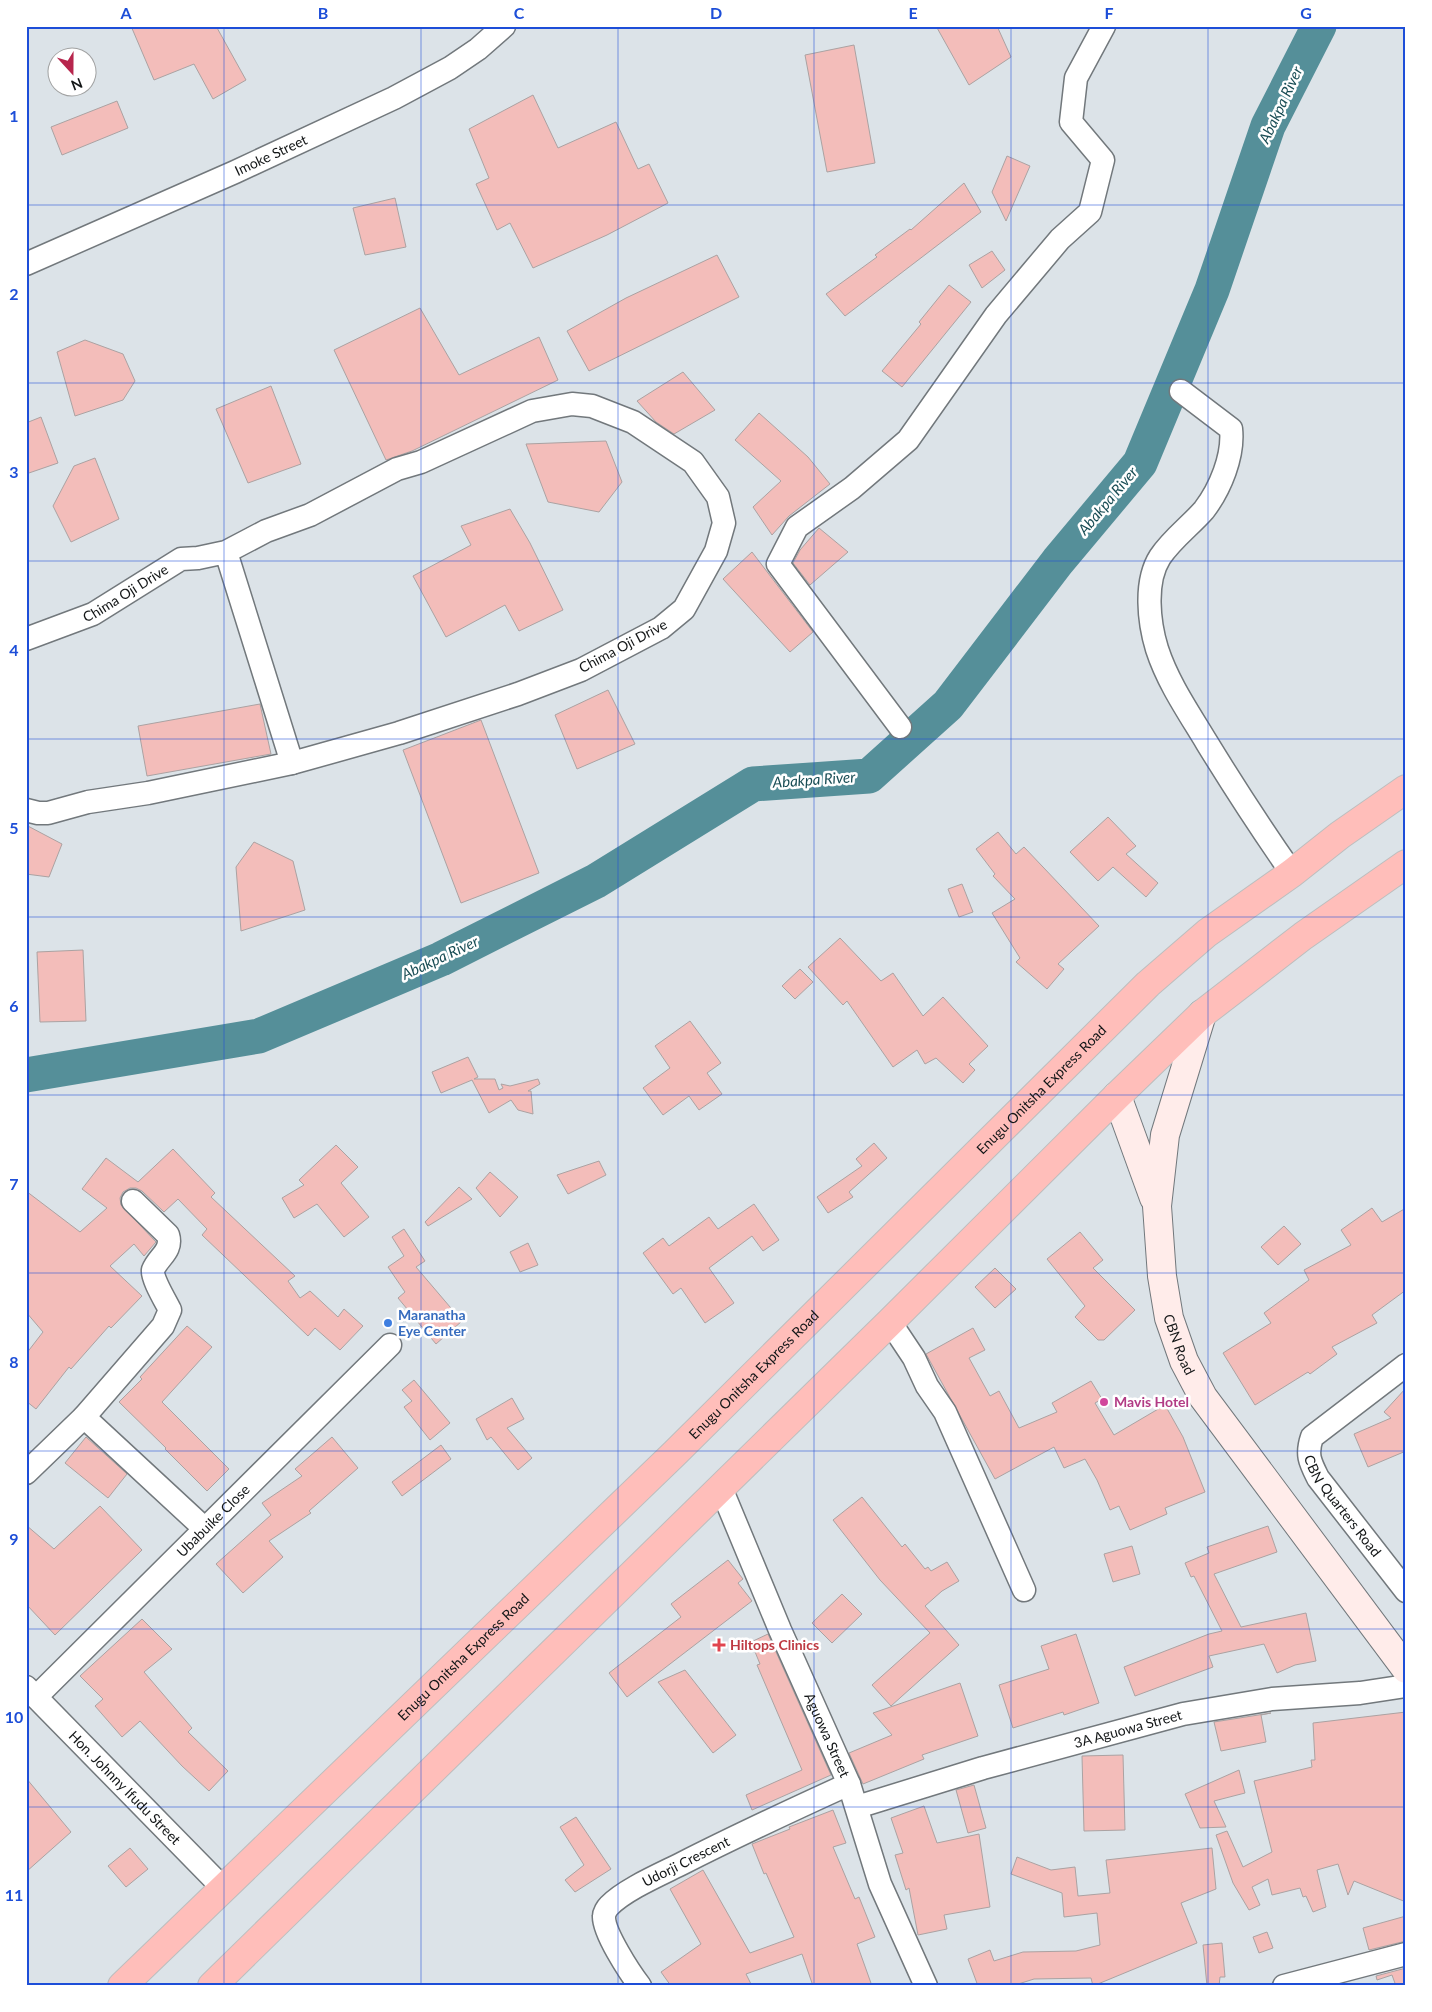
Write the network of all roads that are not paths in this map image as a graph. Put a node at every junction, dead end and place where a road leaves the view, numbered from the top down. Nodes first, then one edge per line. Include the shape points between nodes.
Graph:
1 (504, 26) edge
2 (1104, 26) edge
3 (26, 264) edge
4 (1181, 391) dead end
5 (226, 552) junction
6 (26, 639) edge
7 (900, 727) dead end
8 (292, 763) junction
9 (1406, 789) edge
10 (26, 810) edge
11 (1406, 864) edge
12 (1292, 873) junction
13 (1202, 1014) junction
14 (1117, 1096) junction
15 (132, 1201) dead end
16 (1157, 1206) junction
17 (890, 1322) junction
18 (390, 1345) dead end
19 (1406, 1365) edge
20 (84, 1417) junction
21 (26, 1473) edge
22 (721, 1488) junction
23 (205, 1529) junction
24 (1024, 1590) dead end
25 (1406, 1591) edge
26 (1406, 1669) edge
27 (1406, 1686) edge
28 (31, 1692) edge
29 (849, 1784) junction
30 (857, 1807) junction
31 (222, 1888) junction
32 (1406, 1954) edge
33 (122, 1986) edge
34 (212, 1986) edge
35 (640, 1986) edge
36 (926, 1986) edge
37 (1284, 1986) edge

1 - 3 street, Imoke Street via 457,63 394,98
2 - 7 street via 1076,78 1071,122 1103,160 1090,212 1060,239 996,315 908,440 852,488 796,527 778,564
4 - 12 street via 1231,429 1232,441 1220,482 1204,509 1160,557 1155,567 1150,600 1157,649 1187,710 1254,819
5 - 6 street, Chima Oji Drive via 181,559 93,614
5 - 8 street
5 - 8 street, Chima Oji Drive via 397,469 422,462 532,410 563,406 592,406 633,422 693,462 718,497 724,523 716,551 684,609 661,628 581,670 518,694 399,733
8 - 10 street, Chima Oji Drive via 88,802 48,813
9 - 12 highway, Enugu Onitsha Express Road
11 - 13 highway via 1303,936
12 - 31 highway, Enugu Onitsha Express Road via 1207,933 1148,984 675,1453
13 - 14 highway
13 - 16 main road, CBN Road via 1165,1135
14 - 16 main road
14 - 17 highway
15 - 20 street via 168,1235 168,1248 153,1277 170,1310 163,1326
16 - 26 main road, CBN Road via 1169,1318 1184,1362 1203,1397
17 - 22 highway
17 - 24 street via 945,1412
18 - 23 street, Ubabuike Close
19 - 25 street, CBN Quarters Road via 1312,1437 1308,1449 1318,1478
20 - 21 street
20 - 23 street
22 - 29 street, Aguowa Street
22 - 34 highway
23 - 28 street, Ubabuike Close
27 - 30 street, 3A Aguowa Street via 1360,1693 1272,1699 1183,1714 983,1768
28 - 31 street, Hon. Johnny Ifudu Street
29 - 30 street, Aguowa Street
29 - 35 street, Udorji Crescent via 675,1866 607,1907 604,1916 607,1930 628,1971
30 - 36 street, Aguowa Street via 880,1884
31 - 33 highway, Enugu Onitsha Express Road
32 - 37 street

